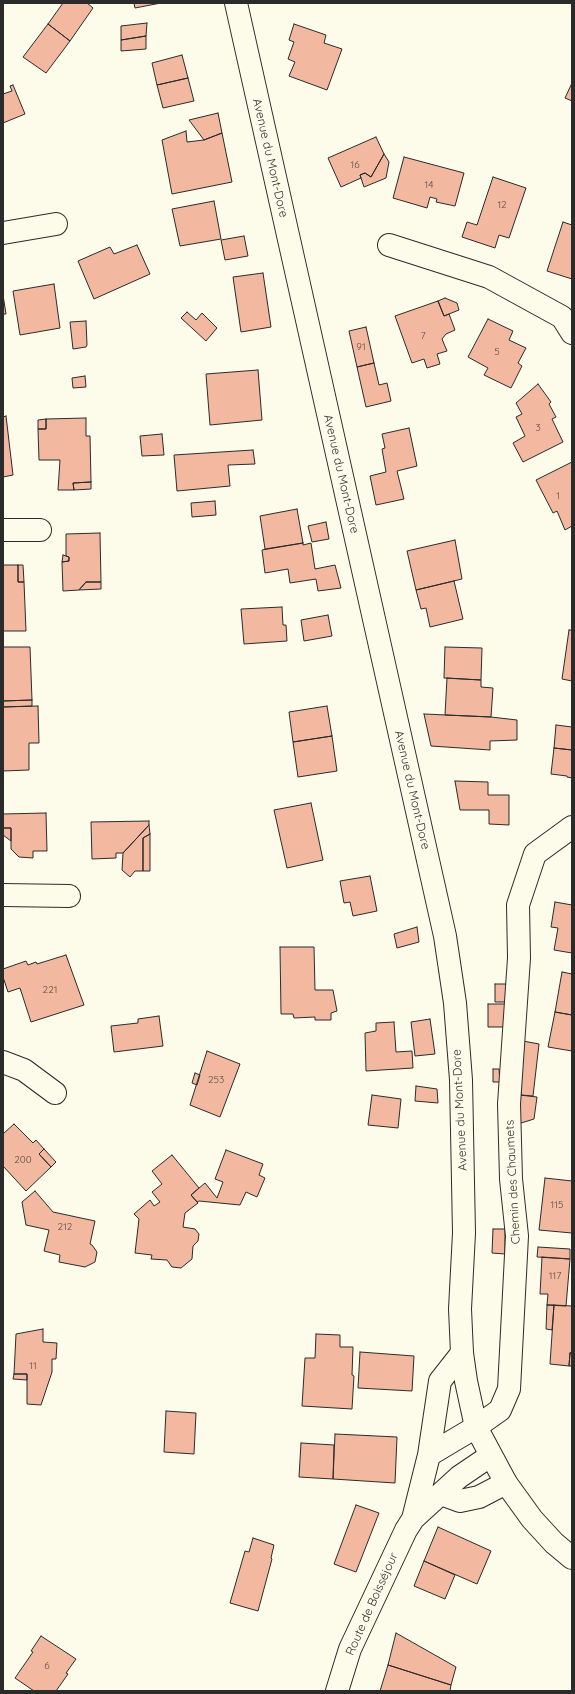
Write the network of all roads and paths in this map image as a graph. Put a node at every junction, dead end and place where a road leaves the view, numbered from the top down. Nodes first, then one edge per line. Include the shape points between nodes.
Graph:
1 (236, 3) edge
2 (56, 224) dead end
3 (3, 233) edge
4 (389, 245) dead end
5 (572, 333) edge
6 (3, 530) edge
7 (40, 530) dead end
8 (572, 827) edge
9 (3, 896) edge
10 (69, 896) dead end
11 (3, 1062) edge
12 (54, 1093) dead end
13 (462, 1353) junction
14 (476, 1427) junction
15 (429, 1455) junction
16 (490, 1456) junction
17 (506, 1483) junction
18 (441, 1494) junction
19 (413, 1519) junction
20 (572, 1558) edge
21 (337, 1691) edge

1 - 13 street, Avenue du Mont-Dore via 445,936 455,1003 461,1080 464,1233 460,1309
2 - 3 street
4 - 5 street via 489,277 562,318
6 - 7 street
8 - 14 street, Chemin des Chaumets via 535,854 518,905 519,958 509,1104 511,1179 517,1236 509,1389 500,1410
9 - 10 street
11 - 12 street via 24,1070
13 - 14 street, Avenue du Mont-Dore
13 - 15 street, Route de Boisséjour via 440,1381
14 - 15 street
14 - 16 street, Avenue du Mont-Dore
15 - 19 street, Route de Boisséjour
16 - 17 street, Avenue du Mont-Dore
16 - 18 street, Route de Boisséjour via 465,1472
17 - 18 street via 479,1497 460,1501
17 - 20 street, Avenue du Mont-Dore via 532,1519
18 - 19 street, Route de Boisséjour
19 - 21 street, Route de Boisséjour via 350,1649

